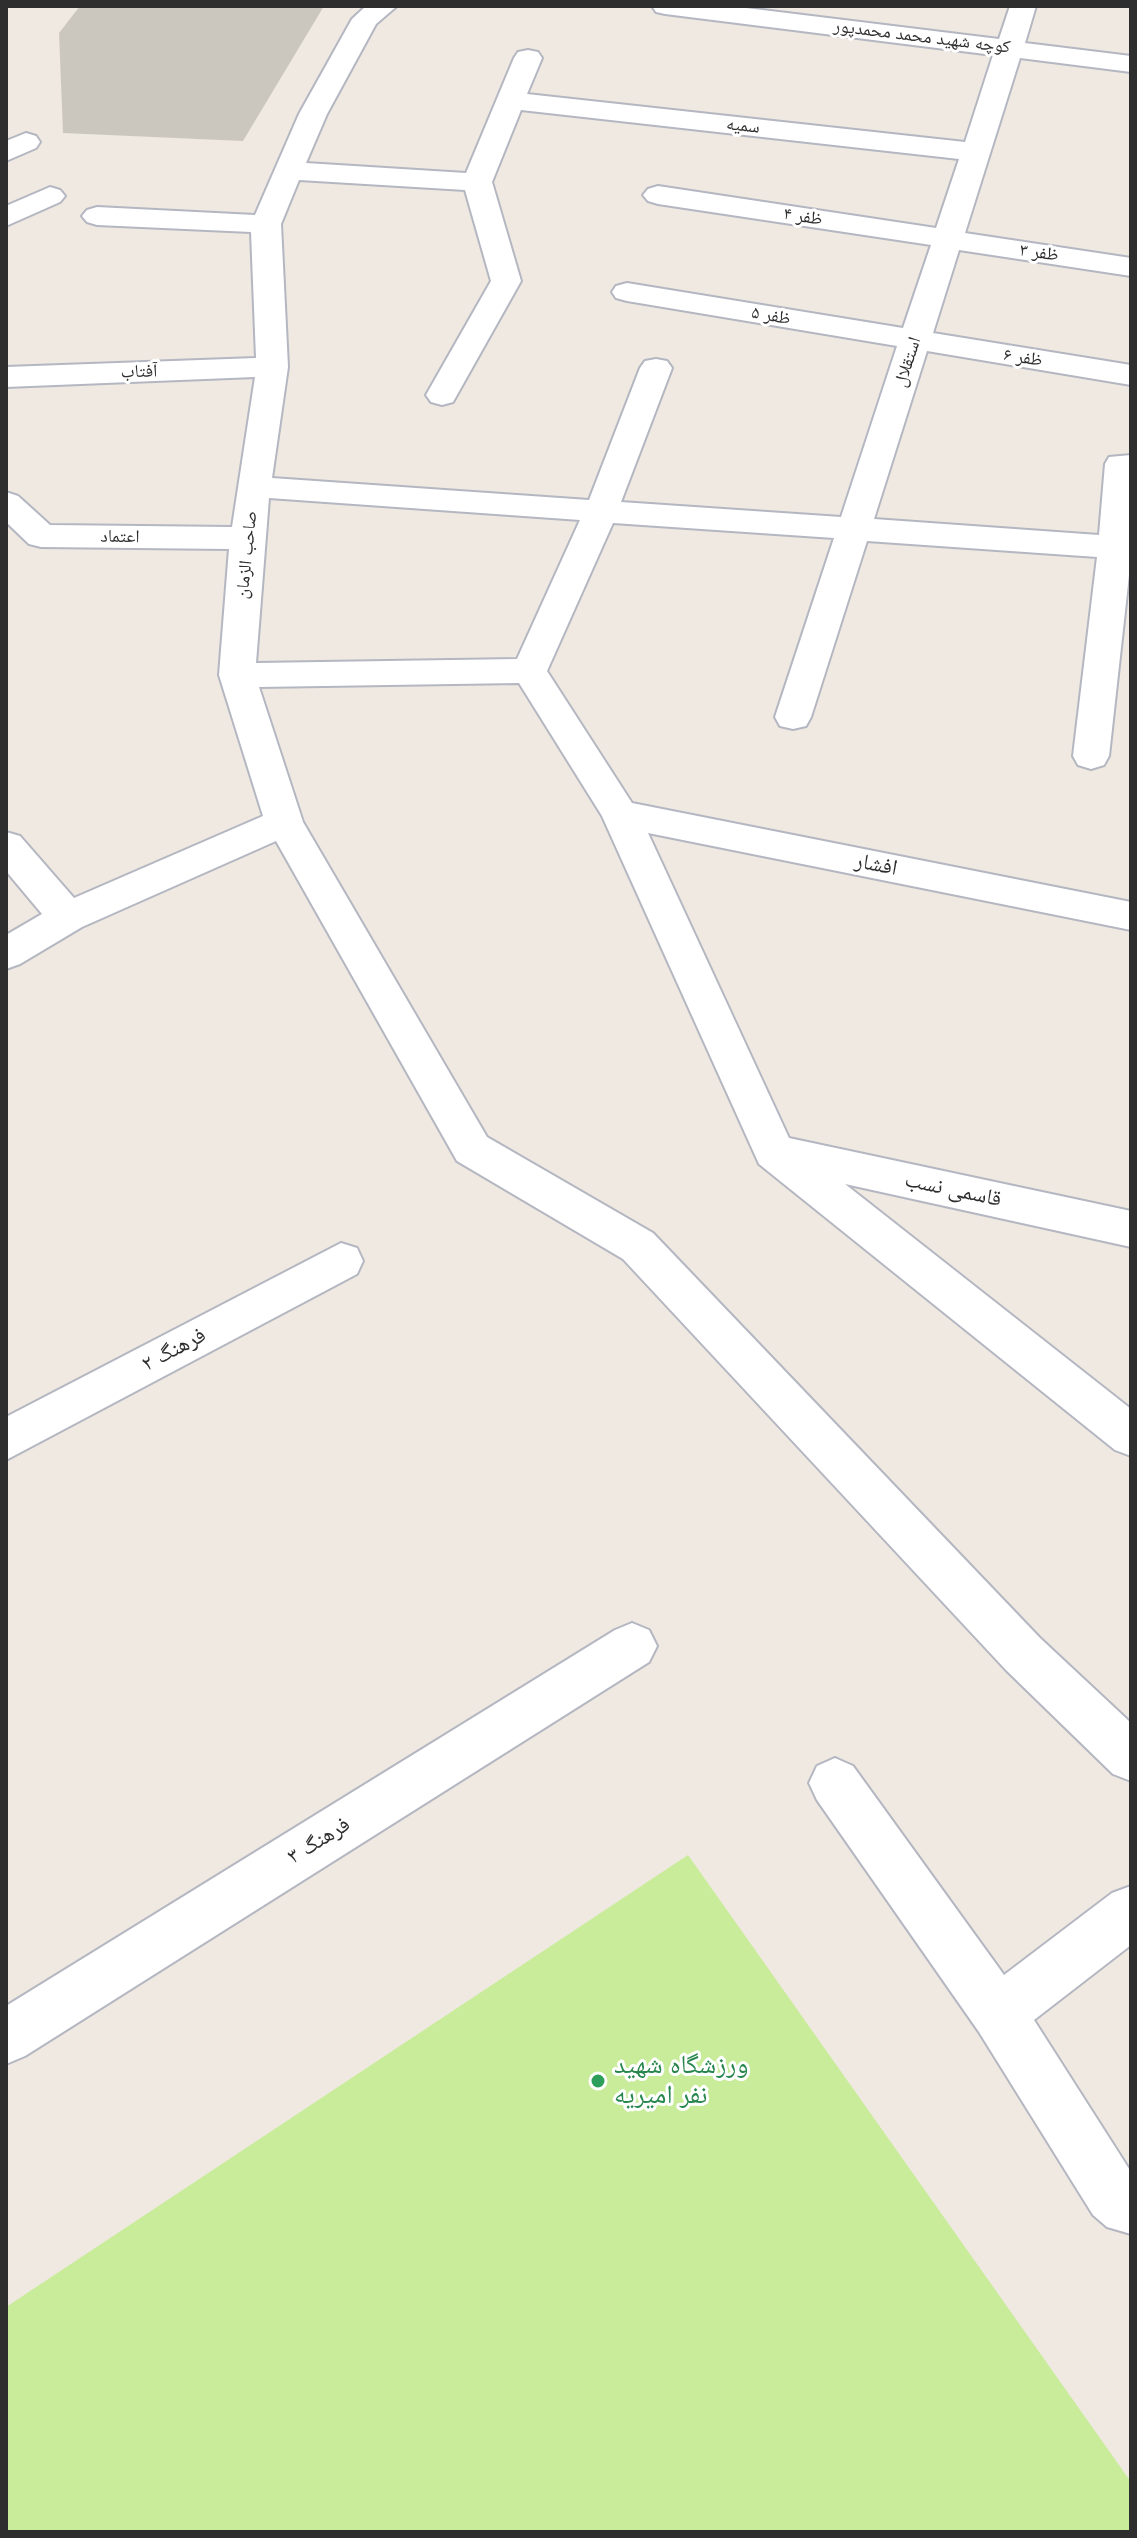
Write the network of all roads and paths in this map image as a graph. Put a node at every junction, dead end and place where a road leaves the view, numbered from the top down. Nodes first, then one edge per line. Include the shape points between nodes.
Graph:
1 (384, 6) edge
2 (665, 6) edge
3 (1023, 6) edge
4 (1010, 47) junction
5 (528, 58) dead end
6 (1131, 64) edge
7 (510, 100) junction
8 (976, 152) junction
9 (290, 171) junction
10 (477, 182) junction
11 (658, 195) dead end
12 (50, 196) dead end
13 (97, 216) dead end
14 (6, 217) edge
15 (266, 224) junction
16 (948, 240) junction
17 (1131, 267) edge
18 (627, 292) dead end
19 (915, 341) junction
20 (272, 367) junction
21 (656, 368) dead end
22 (1131, 375) edge
23 (6, 377) edge
24 (442, 395) dead end
25 (1131, 465) edge
26 (255, 487) junction
27 (6, 503) edge
28 (602, 509) junction
29 (855, 528) junction
30 (247, 538) junction
31 (1115, 547) junction
32 (529, 671) junction
33 (237, 675) junction
34 (793, 717) dead end
35 (1091, 756) dead end
36 (620, 814) junction
37 (284, 822) junction
38 (6, 846) edge
39 (1131, 916) edge
40 (68, 917) junction
41 (6, 954) edge
42 (774, 1152) junction
43 (1131, 1229) edge
44 (341, 1261) dead end
45 (1131, 1436) edge
46 (6, 1440) edge
47 (632, 1646) dead end
48 (1131, 1757) edge
49 (835, 1783) dead end
50 (1131, 1912) edge
51 (998, 2013) junction
52 (6, 2037) edge
53 (1131, 2206) edge

1 - 9 street, صاحب الزمان via 365,19 313,114
2 - 4 street, کوچه شهید محمد محمدپور
3 - 4 street, استقلال
4 - 6 street, کوچه شهید محمد محمدپور
4 - 8 street, استقلال
5 - 7 street
7 - 8 street, سمیه
7 - 10 street
8 - 16 street, استقلال
9 - 10 street
9 - 15 street, صاحب الزمان
10 - 24 street via 506,281
11 - 16 street, ظفر ۴
12 - 14 street
13 - 15 street
15 - 20 street, صاحب الزمان
16 - 17 street, ظفر ۳
16 - 19 street, استقلال
18 - 19 street, ظفر ۵
19 - 22 street, ظفر ۶
19 - 29 street, استقلال
20 - 23 street, آفتاب
20 - 26 street, صاحب الزمان
21 - 28 street
25 - 31 street via 1121,464
26 - 28 street
26 - 30 street, صاحب الزمان
27 - 30 street, اعتماد via 41,536
28 - 29 street
28 - 32 street
29 - 31 street
29 - 34 street, استقلال
30 - 33 street, صاحب الزمان
31 - 35 street
32 - 33 street
32 - 36 street
33 - 37 street, صاحب الزمان
36 - 39 street, افشار
36 - 42 street
37 - 40 street
37 - 48 street, صاحب الزمان via 472,1149 638,1246 1023,1654
38 - 40 street
40 - 41 street
42 - 43 street, قاسمی نسب
42 - 45 street
44 - 46 street, فرهنگ ۲
47 - 52 street, فرهنگ ۳
49 - 51 street
50 - 51 street
51 - 53 street via 1113,2195

